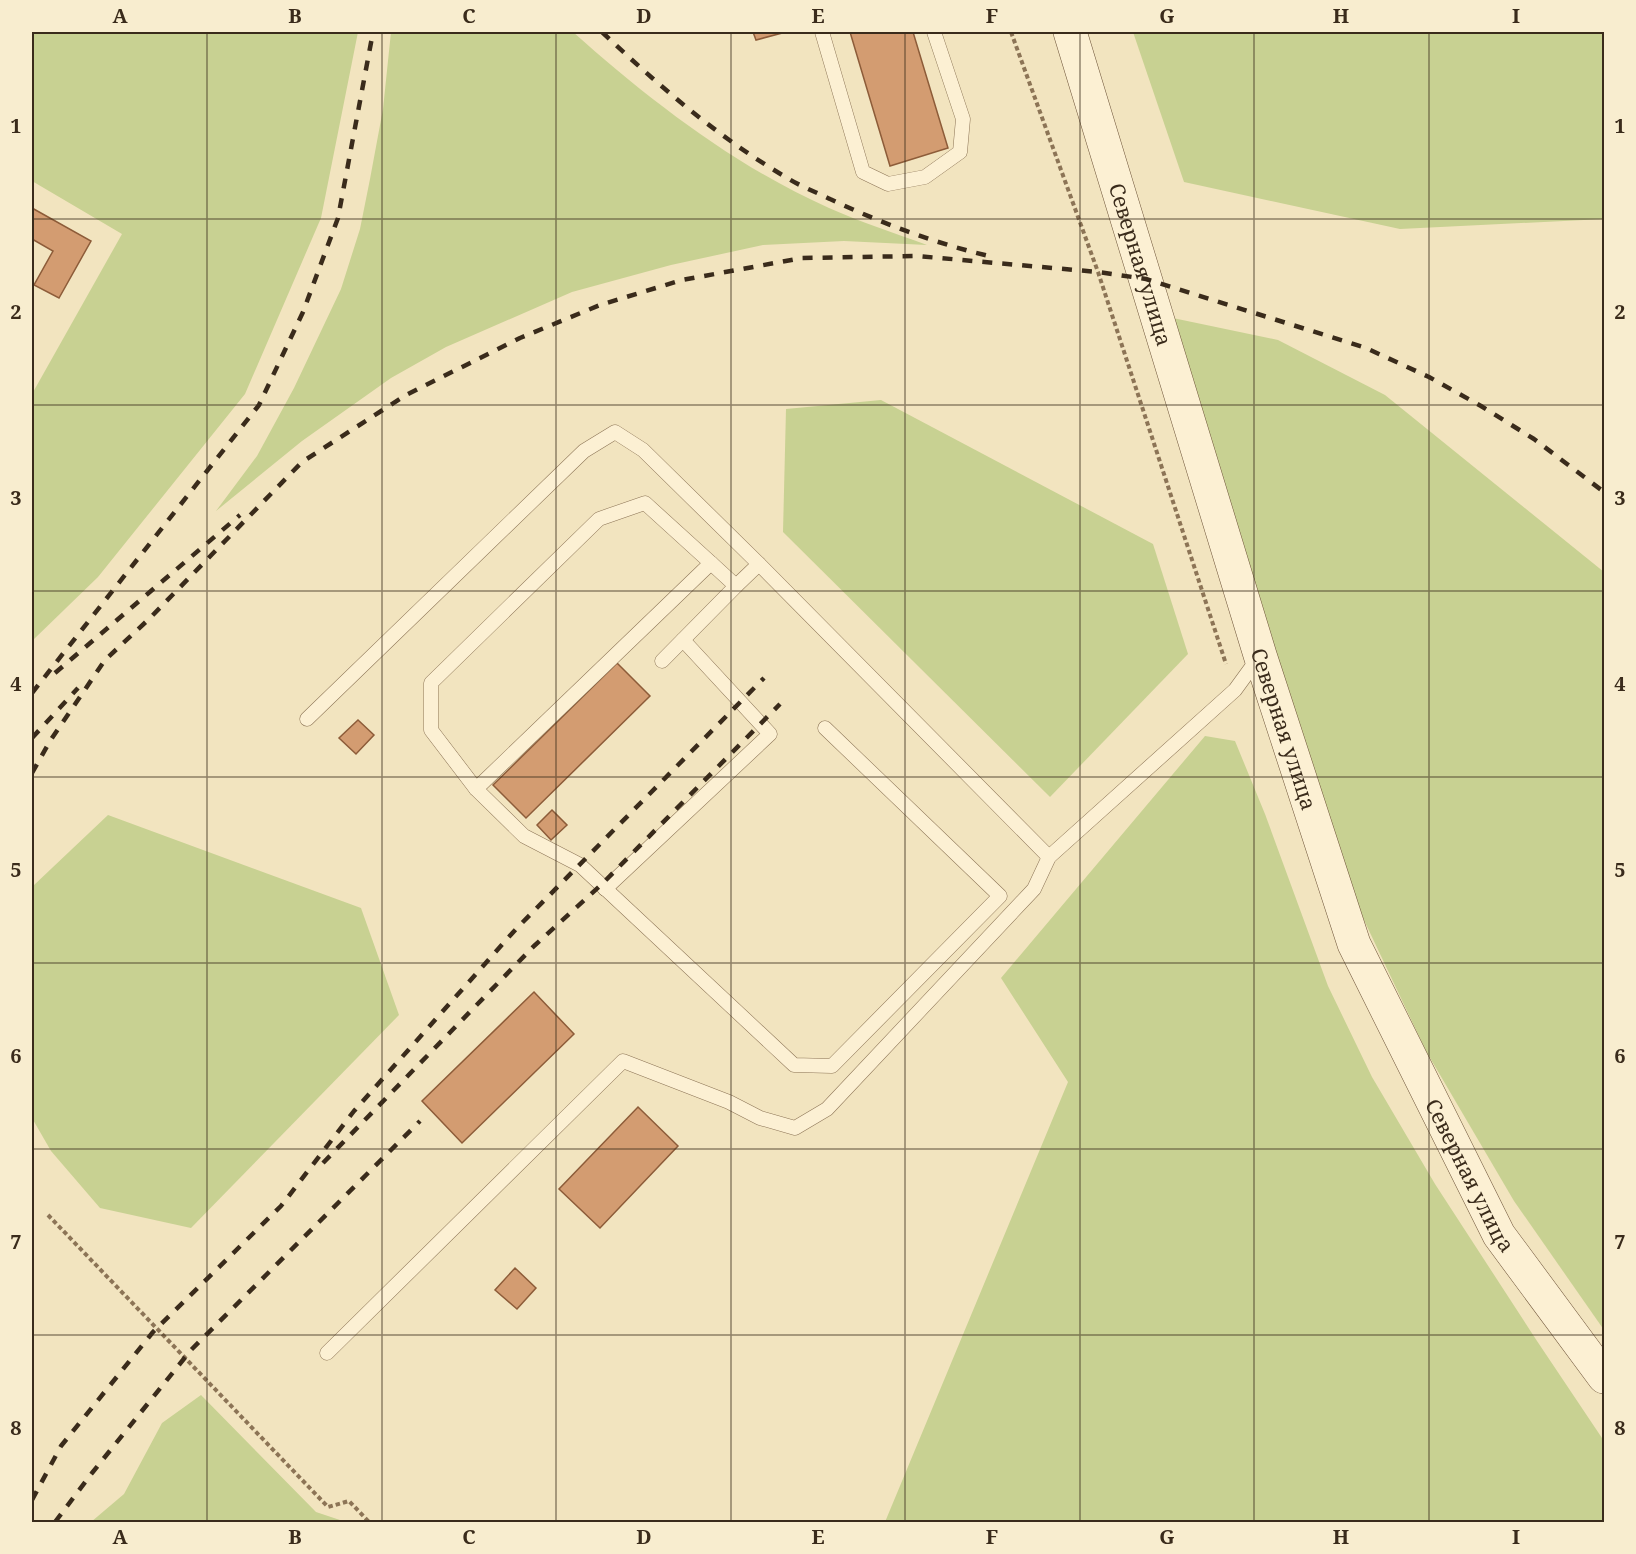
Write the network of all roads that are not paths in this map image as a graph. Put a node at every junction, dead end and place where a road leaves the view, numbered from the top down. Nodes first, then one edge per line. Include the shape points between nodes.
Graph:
1 (822, 32) edge
2 (934, 32) edge
3 (1070, 32) edge
4 (711, 563) junction
5 (759, 564) junction
6 (736, 586) junction
7 (683, 640) junction
8 (1260, 655) junction
9 (662, 661) dead end
10 (307, 719) dead end
11 (825, 728) dead end
12 (476, 789) junction
13 (1049, 857) junction
14 (605, 889) junction
15 (327, 1353) dead end
16 (1605, 1377) edge

1 - 2 lane via 862,172 888,184 925,177 960,152 963,119
3 - 8 street, Северная улица
4 - 6 lane
4 - 12 lane
4 - 12 lane via 645,503 599,519 431,683 431,730
5 - 6 lane
5 - 10 lane via 643,450 615,432 584,451
5 - 13 lane
6 - 7 lane
7 - 9 lane
7 - 14 lane via 770,734
8 - 13 lane via 1235,690
8 - 16 street, Северная улица via 1354,944 1499,1235
11 - 14 lane via 1000,896 832,1066 794,1065
12 - 14 lane via 524,836 580,865
13 - 15 lane via 1034,889 827,1109 795,1128 760,1118 623,1061

